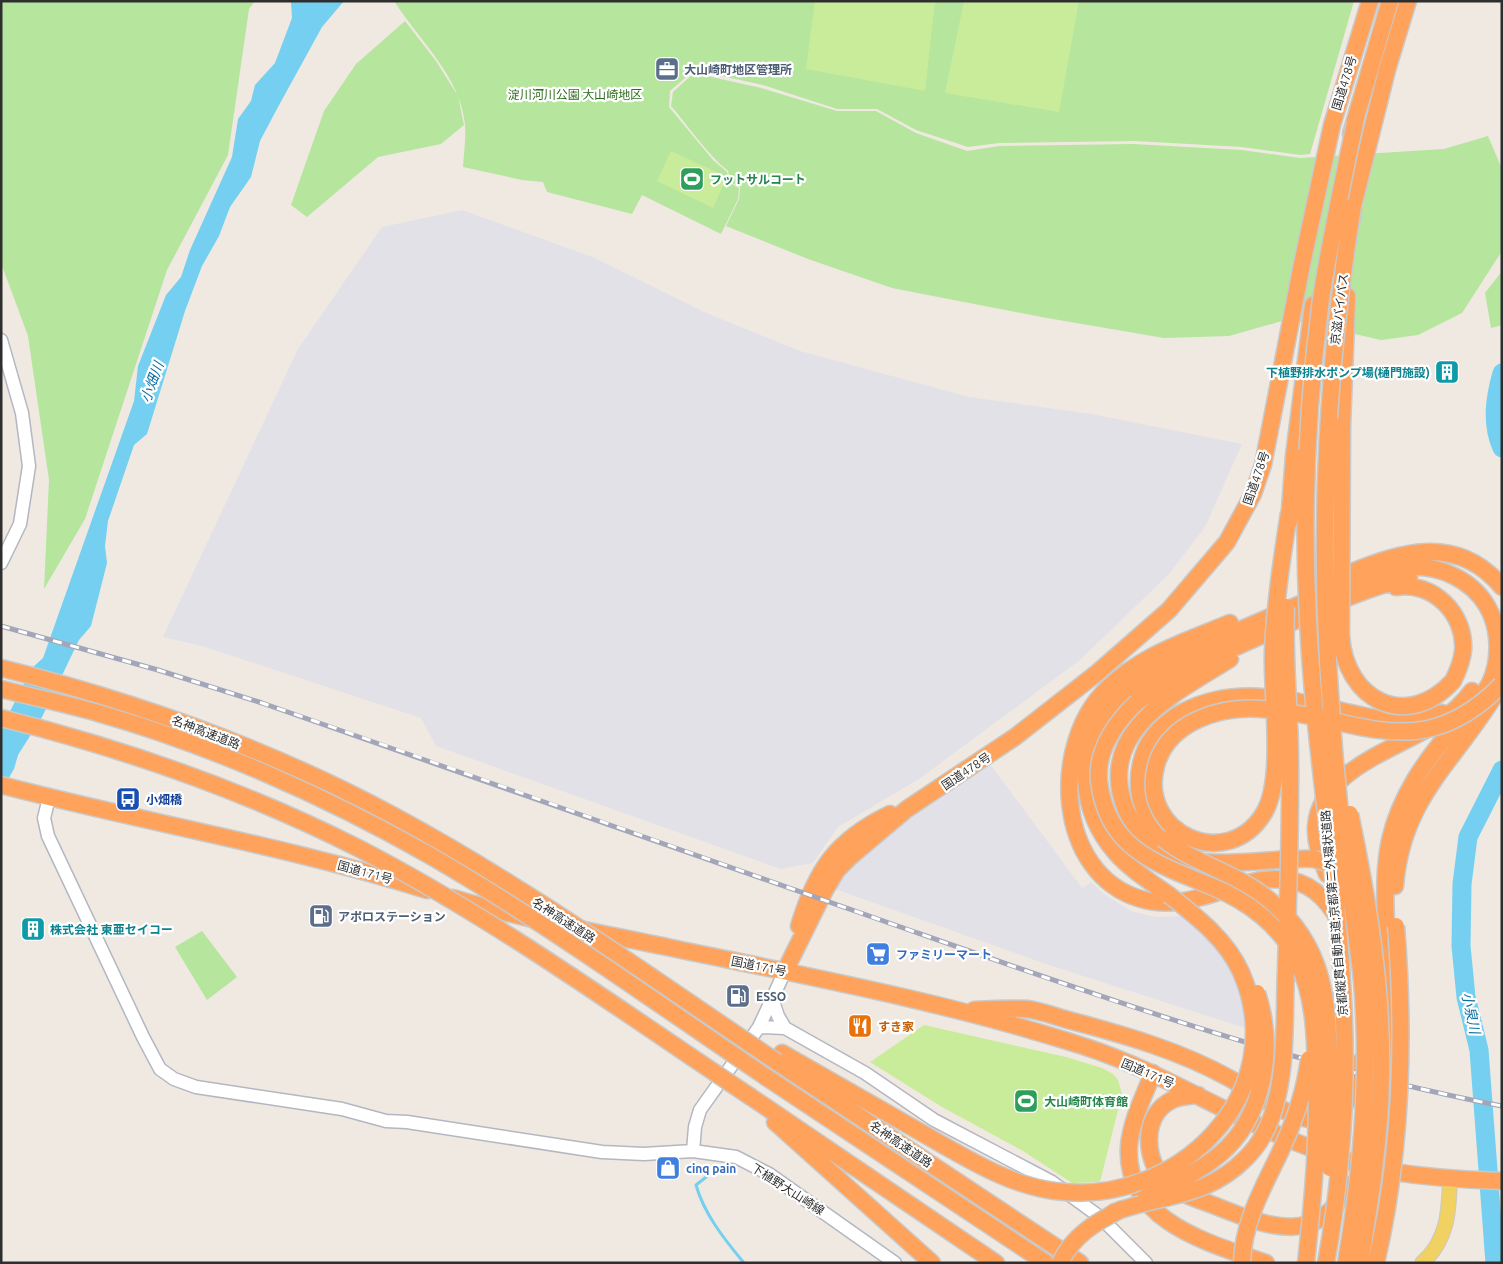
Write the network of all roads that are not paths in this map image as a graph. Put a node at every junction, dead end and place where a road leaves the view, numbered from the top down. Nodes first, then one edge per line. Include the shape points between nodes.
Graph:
1 (1370, 1) edge
2 (1390, 1) edge
3 (1408, 1) edge
4 (1355, 123) junction
5 (1353, 206) junction
6 (1, 340) edge
7 (1289, 513) junction
8 (1, 563) edge
9 (1502, 587) edge
10 (1364, 592) junction
11 (1268, 607) junction
12 (1283, 626) junction
13 (1190, 653) junction
14 (1, 668) edge
15 (1501, 685) edge
16 (1, 689) edge
17 (1134, 696) junction
18 (1467, 698) junction
19 (1331, 710) junction
20 (1315, 712) joint
21 (1, 718) edge
22 (1, 785) edge
23 (44, 796) junction
24 (1169, 895) junction
25 (1355, 948) junction
26 (1387, 958) junction
27 (1296, 959) junction
28 (785, 971) junction
29 (772, 998) junction
30 (954, 1010) junction
31 (759, 1027) junction
32 (785, 1028) junction
33 (1366, 1039) junction
34 (780, 1057) junction
35 (1153, 1073) junction
36 (1198, 1096) junction
37 (751, 1097) junction
38 (1383, 1142) dead end
39 (1356, 1144) dead end
40 (693, 1151) junction
41 (1458, 1179) junction
42 (1502, 1182) edge
43 (1348, 1185) dead end
44 (1377, 1190) dead end
45 (1112, 1213) junction
46 (895, 1263) edge
47 (932, 1263) edge
48 (996, 1263) edge
49 (1046, 1263) edge
50 (1060, 1263) edge
51 (1080, 1263) edge
52 (1146, 1263) edge
53 (1242, 1263) edge
54 (1266, 1263) edge
55 (1306, 1263) edge
56 (1321, 1263) edge
57 (1326, 1263) edge
58 (1346, 1263) edge
59 (1360, 1263) edge
60 (1376, 1263) edge
61 (1422, 1263) edge

1 - 28 highway, 国道478号 via 1332,125 1263,464 1240,521 1213,561 1169,610 1097,673 1015,737 907,809 849,858 837,870
2 - 4 highway, 京滋バイパス
3 - 5 highway, 京滋バイパス
4 - 7 highway, bridge via 1339,175 1314,296
4 - 20 highway, 京滋バイパス, bridge via 1322,296 1310,401 1306,578
5 - 10 highway, bridge via 1344,356 1342,649 1355,682 1370,696 1386,704 1402,706 1419,705 1436,697 1453,681 1463,651 1459,622 1452,610 1431,592 1418,587 1403,585
5 - 19 highway, 京滋バイパス, bridge via 1337,321 1326,454 1324,545
6 - 8 street via 22,413 29,466 20,524
7 - 15 highway, bridge via 1274,636 1273,689 1274,698 1274,708 1274,717 1274,745 1274,769 1269,802 1255,824 1233,840 1196,841 1174,829 1155,798 1154,774 1169,741 1200,718 1230,710 1265,709 1275,710 1284,711 1371,730 1413,731 1469,712
7 - 45 highway, bridge via 1286,624 1290,751 1283,1049 1272,1118 1251,1152 1218,1181 1194,1192
9 - 11 highway via 1464,557 1430,551 1368,565
10 - 12 highway
10 - 18 highway via 1414,577 1430,578 1456,588 1466,596 1481,616 1488,651 1482,675
11 - 13 highway
11 - 25 highway via 1151,656 1105,690 1084,719 1078,734 1069,769 1072,818 1088,856 1116,887 1138,898 1162,902 1201,899 1270,879 1299,883 1326,902
12 - 17 highway
12 - 26 highway, bridge via 1151,712 1125,746 1120,767 1123,802 1135,826 1154,845 1179,858 1217,862 1314,859 1346,871 1364,891 1378,919
13 - 17 highway
13 - 26 highway via 1349,584 1407,567 1426,567 1456,576 1477,591 1487,606 1496,632 1498,652 1490,683 1421,768 1395,820 1386,863
14 - 34 highway, 名神高速道路, bridge via 158,714 315,777 395,816 466,857
15 - 60 highway, bridge via 1416,807 1399,853 1395,904 1400,1076 1391,1178
16 - 49 highway, 名神高速道路, bridge via 169,736 273,778 428,855 512,907
17 - 24 highway via 1112,705 1097,728 1086,762 1086,791 1097,824 1115,852
17 - 27 highway, bridge via 1111,732 1100,763 1101,793 1120,835 1142,856 1251,908 1279,932
18 - 25 highway via 1439,722 1352,770 1322,802 1316,826 1318,843
18 - 56 highway, bridge via 1434,716 1401,721 1377,720 1268,697 1229,696 1191,708 1160,728 1145,751 1140,767 1140,799 1153,827 1173,846 1255,889 1280,909 1300,932 1316,962 1328,1020 1330,1134 1330,1182
19 - 58 highway, 京都縦貫自動車道;京都第二外環状道路, bridge via 1345,856 1362,983 1364,1046 1364,1125
19 - 59 highway, bridge via 1370,921 1381,1035 1378,1133
20 - 57 highway, 京都縦貫自動車道;京都第二外環状道路, bridge via 1339,938 1345,1046 1340,1172
21 - 37 highway, bridge via 79,738 191,775 359,849 476,916
22 - 23 highway, 国道171号
23 - 28 highway, 国道171号 via 337,864 484,907
23 - 40 street, 下植野大山崎線 via 48,836 160,1068 174,1079 224,1092 342,1109 386,1121 425,1124 602,1152
24 - 34 highway, bridge via 1208,926 1232,956 1251,1006 1253,1040 1248,1073 1236,1103 1218,1131 1192,1154 1162,1172 1128,1186 1091,1192 1054,1191 1017,1182
24 - 45 highway, bridge via 1211,924 1248,970 1262,1006 1265,1064 1251,1114 1221,1154 1190,1175
25 - 33 highway via 1365,990
26 - 38 highway via 1389,1035
27 - 53 highway, bridge via 1309,1016 1308,1069 1292,1127 1251,1214
27 - 55 highway, bridge via 1304,975 1312,1008 1316,1062 1316,1157
28 - 29 street
28 - 30 highway, 国道171号
29 - 31 street
29 - 32 street
30 - 33 highway via 1029,1009 1128,1036 1220,1073 1287,1113 1316,1120 1334,1114 1351,1098
30 - 35 highway, 国道171号 via 1085,1046
31 - 32 street
31 - 40 street via 700,1110
32 - 52 street via 865,1073 934,1120 1052,1182 1100,1217
33 - 39 highway
34 - 51 highway, 名神高速道路
35 - 36 highway, 国道171号
35 - 54 highway via 1129,1145 1132,1176 1140,1194 1165,1221
36 - 41 highway, 国道171号 via 1297,1143 1354,1163 1385,1171
36 - 43 highway via 1172,1100 1155,1116 1150,1128 1154,1164 1159,1174 1177,1190 1265,1224 1290,1228 1318,1220 1331,1212
37 - 47 highway via 790,1137
37 - 48 highway
40 - 46 street, 下植野大山崎線 via 736,1157 752,1165
41 - 42 highway, 国道171号
41 - 61 main road via 1446,1224 1432,1254
44 - 56 highway via 1370,1221 1362,1235 1352,1246
45 - 50 highway, bridge via 1076,1238

